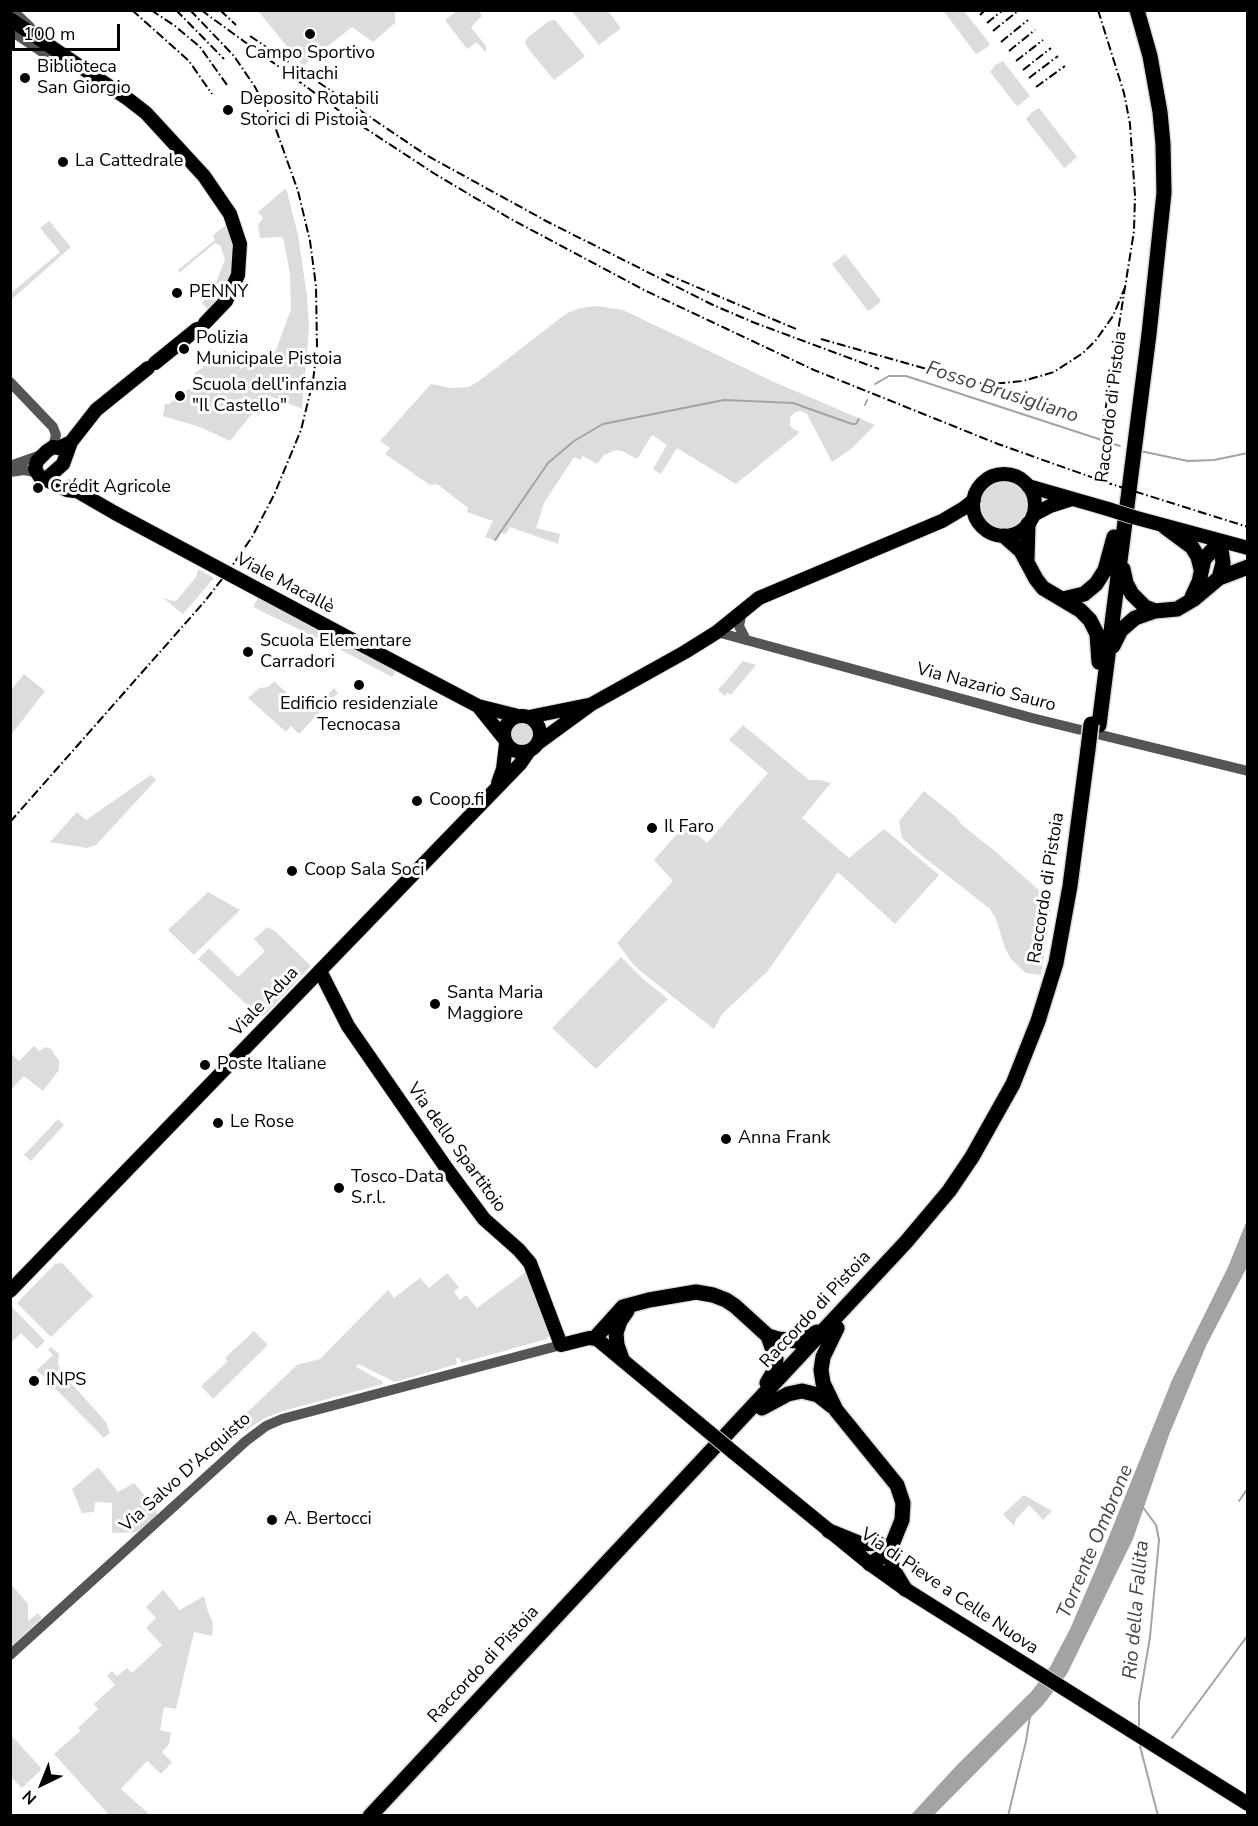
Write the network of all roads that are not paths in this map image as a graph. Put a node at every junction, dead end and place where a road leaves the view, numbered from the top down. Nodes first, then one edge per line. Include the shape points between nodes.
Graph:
1 (12, 10) edge
2 (1129, 10) edge
3 (1137, 10) edge
4 (10, 19) edge
5 (10, 30) edge
6 (39, 39) junction
7 (75, 63) junction
8 (10, 382) edge
9 (58, 449) junction
10 (12, 465) edge
11 (59, 470) junction
12 (40, 475) junction
13 (1028, 486) junction
14 (75, 491) junction
15 (1072, 499) junction
16 (974, 500) junction
17 (1031, 520) junction
18 (942, 521) junction
19 (982, 526) junction
20 (1165, 527) junction
21 (1004, 536) junction
22 (1119, 539) junction
23 (1220, 542) junction
24 (1248, 548) edge
25 (1027, 559) junction
26 (1248, 567) edge
27 (1202, 569) junction
28 (1218, 578) junction
29 (1063, 599) junction
30 (1190, 600) junction
31 (742, 611) junction
32 (1155, 611) junction
33 (717, 632) junction
34 (746, 640) junction
35 (1102, 668) junction
36 (590, 705) junction
37 (478, 706) junction
38 (524, 717) junction
39 (505, 740) junction
40 (534, 747) junction
41 (1248, 771) edge
42 (494, 789) junction
43 (320, 970) junction
44 (10, 1291) edge
45 (635, 1303) junction
46 (832, 1327) junction
47 (616, 1333) junction
48 (768, 1336) junction
49 (598, 1340) junction
50 (561, 1345) junction
51 (622, 1359) junction
52 (758, 1406) junction
53 (837, 1410) junction
54 (829, 1531) junction
55 (884, 1548) junction
56 (870, 1564) junction
57 (905, 1589) junction
58 (10, 1655) edge
59 (1248, 1804) edge
60 (370, 1815) edge
61 (381, 1815) edge

1 - 6 street
2 - 22 highway, Raccordo di Pistoia via 1151,101 1156,195
3 - 22 highway, Raccordo di Pistoia via 1160,112 1164,193
4 - 6 main road
5 - 7 street via 57,62
6 - 7 main road
7 - 9 main road via 150,117 204,176 230,214 240,244 238,275 226,301 201,326 96,410
8 - 9 street via 53,426
9 - 10 street
9 - 11 main road via 65,459
9 - 12 main road via 35,465
10 - 12 street
11 - 12 main road
11 - 14 main road, Viale Macallè via 64,482
12 - 14 main road, Viale Macallè
13 - 15 main road
13 - 16 main road via 1012,476 996,476 981,485
13 - 17 main road via 1035,501
14 - 37 main road, Viale Macallè, bridge
15 - 17 main road via 1050,506
15 - 20 main road, bridge
16 - 18 main road, Viale Macallè
16 - 19 main road via 975,514
17 - 21 main road via 1016,534
17 - 25 highway
18 - 19 main road via 962,520
18 - 31 main road, Viale Macallè via 764,596
19 - 21 main road
20 - 23 main road
20 - 27 highway via 1192,547
21 - 25 highway
22 - 29 highway via 1096,584 1084,594
22 - 32 highway via 1129,589 1140,603
22 - 35 highway, Raccordo di Pistoia
23 - 24 main road
23 - 27 highway via 1204,559
23 - 28 highway via 1223,565
25 - 29 highway via 1043,588
26 - 28 highway
27 - 30 highway
28 - 30 highway
29 - 35 highway via 1093,624
30 - 32 highway via 1173,610
31 - 33 main road, Viale Macallè
31 - 34 street via 739,626
32 - 35 highway via 1139,615 1125,625
33 - 34 street, Via Nazario Sauro
33 - 36 main road, Viale Macallè
34 - 41 street, Via Nazario Sauro via 1043,721
35 - 46 highway, Raccordo di Pistoia via 1079,886 1065,963 1021,1085 992,1140 955,1196 926,1232
36 - 38 main road, Viale Macallè
36 - 40 main road, Viale Macallè
37 - 38 main road, Viale Macallè
37 - 39 main road, Viale Macallè
38 - 39 main road via 506,724
38 - 40 main road via 539,727
39 - 40 main road via 516,752
39 - 42 main road, Viale Adua via 503,769
40 - 42 main road, Viale Adua
42 - 43 main road, Viale Adua
43 - 44 main road, Viale Adua
43 - 50 main road, Via dello Spartitoio via 348,1026 442,1162 484,1220 530,1263
45 - 47 highway via 623,1316
45 - 48 highway via 705,1293 735,1306
45 - 49 highway via 619,1310
46 - 48 highway via 796,1341
46 - 52 highway, Raccordo di Pistoia
46 - 53 highway via 821,1370
47 - 49 highway
47 - 51 highway
48 - 52 highway via 775,1353 775,1367
49 - 50 main road, Via Salvo D'Acquisto
49 - 51 main road, Via di Pieve a Celle Nuova
50 - 58 street, Via Salvo D'Acquisto via 266,1426
51 - 54 main road, Via di Pieve a Celle Nuova, bridge
52 - 53 highway via 802,1391 818,1395
52 - 60 highway, Raccordo di Pistoia
52 - 61 highway, Raccordo di Pistoia
53 - 55 highway via 900,1491 904,1509 900,1525
54 - 55 highway
54 - 56 main road, Via di Pieve a Celle Nuova
55 - 56 highway via 873,1551
55 - 57 highway
56 - 57 main road, Via di Pieve a Celle Nuova
57 - 59 main road, Via di Pieve a Celle Nuova

